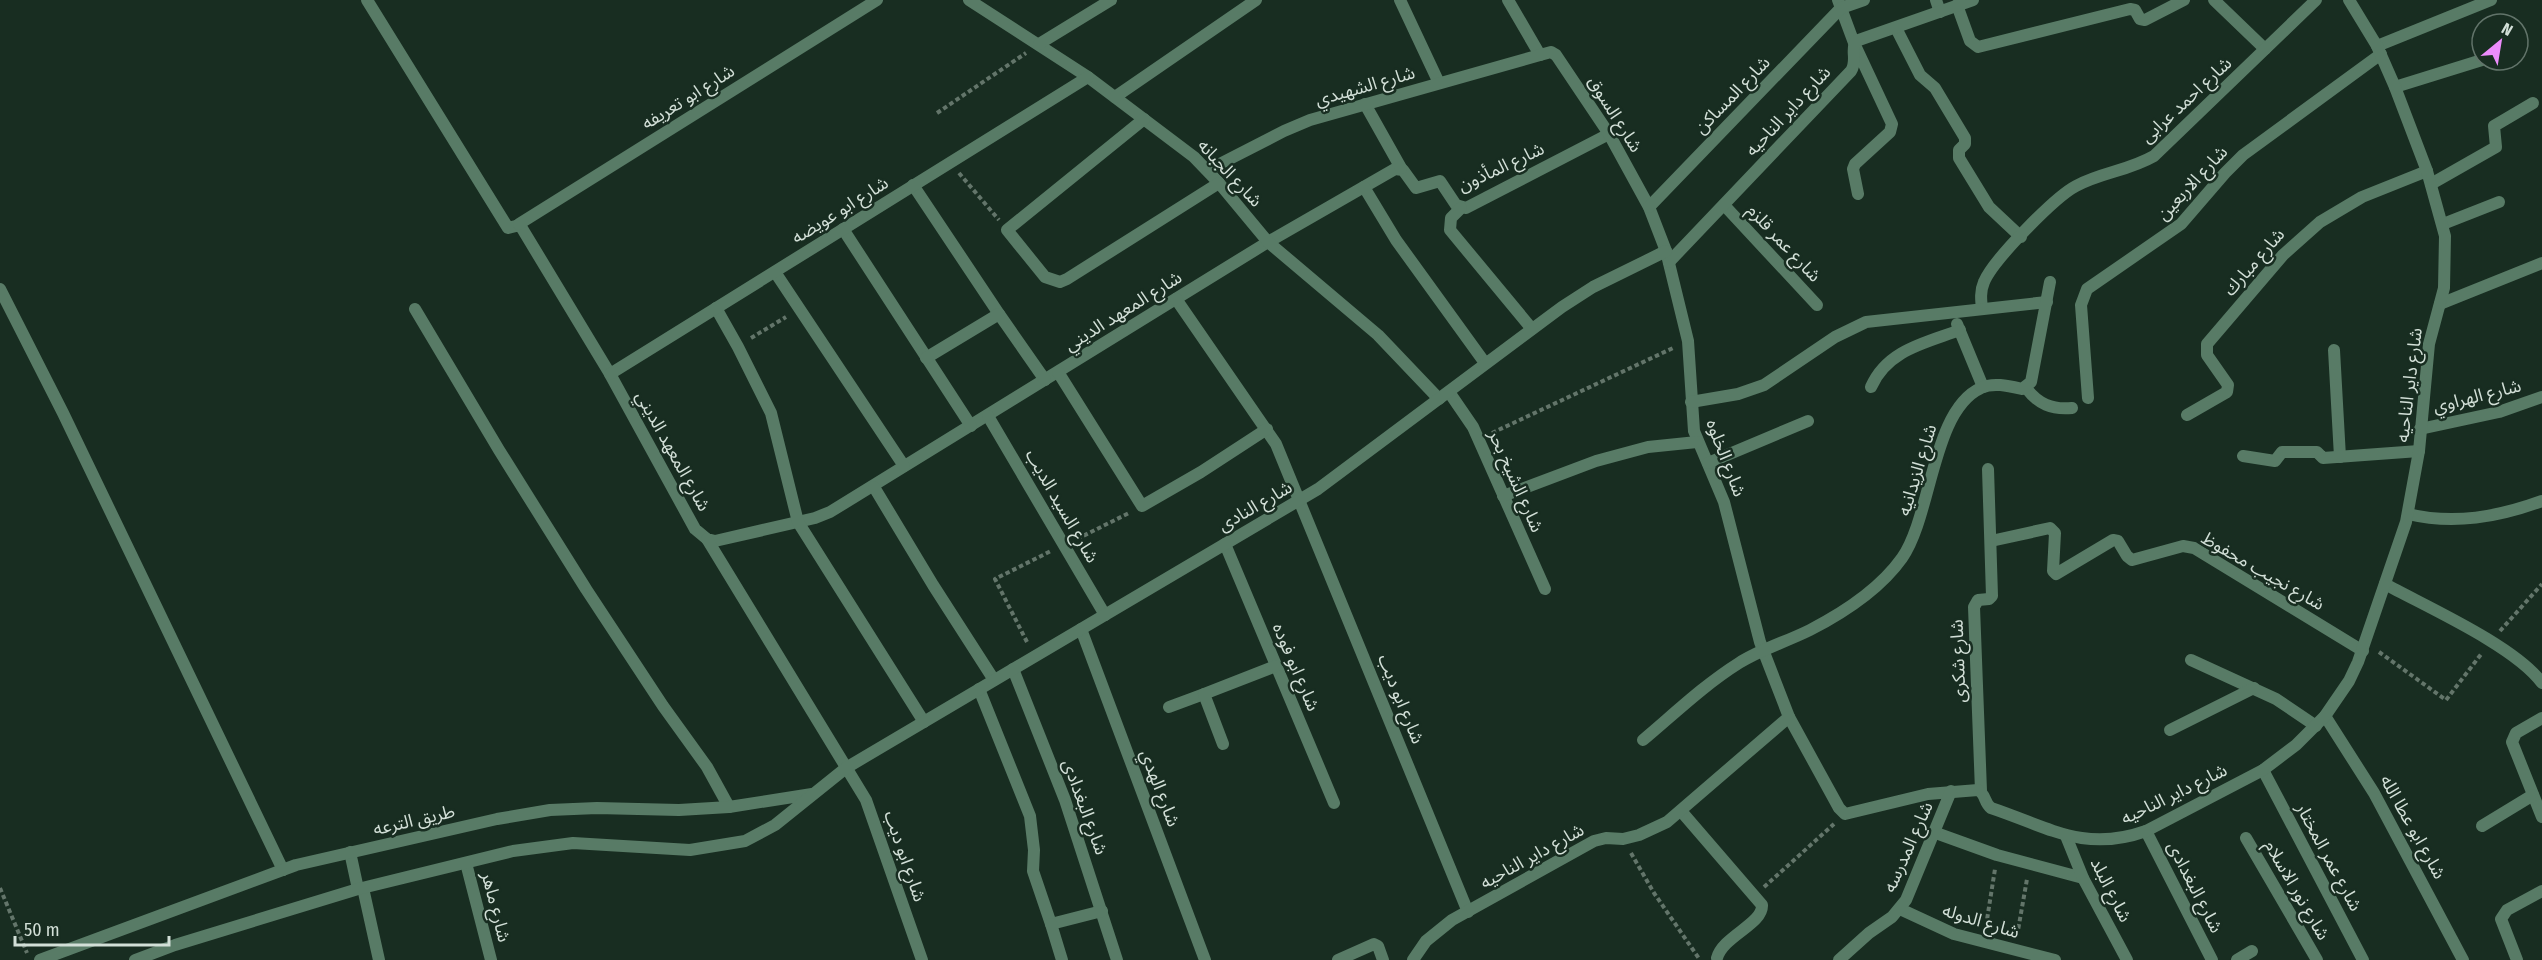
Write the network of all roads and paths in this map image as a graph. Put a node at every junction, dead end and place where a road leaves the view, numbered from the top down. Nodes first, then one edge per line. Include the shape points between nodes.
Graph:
1 (367, 0) edge
2 (877, 0) edge
3 (969, 0) edge
4 (1111, 0) edge
5 (1256, 0) edge
6 (1400, 0) edge
7 (1508, 0) edge
8 (1864, 0) edge
9 (1973, 0) edge
10 (2184, 0) edge
11 (2214, 0) edge
12 (2316, 0) edge
13 (2349, 0) edge
14 (2491, 0) edge
15 (1839, 4) edge
16 (1957, 5) junction
17 (1938, 6) edge
18 (1896, 28) junction
19 (1854, 43) junction
20 (1039, 44) junction
21 (2265, 49) junction
22 (2379, 50) junction
23 (1540, 55) junction
24 (2470, 64) edge
25 (1088, 77) junction
26 (1439, 83) junction
27 (2395, 87) junction
28 (1115, 97) junction
29 (2533, 103) dead end
30 (1365, 104) junction
31 (937, 113) dead end
32 (1144, 119) junction
33 (1609, 134) junction
34 (951, 163) junction
35 (1401, 168) junction
36 (1208, 170) junction
37 (2427, 171) junction
38 (1219, 183) junction
39 (2431, 184) junction
40 (914, 185) junction
41 (1364, 187) junction
42 (1858, 194) dead end
43 (2499, 202) dead end
44 (1724, 205) junction
45 (1649, 207) junction
46 (1461, 208) junction
47 (519, 224) junction
48 (2443, 224) junction
49 (843, 229) junction
50 (1007, 230) junction
51 (2021, 237) junction
52 (1268, 242) junction
53 (1668, 257) junction
54 (2542, 263) edge
55 (775, 272) junction
56 (2050, 282) dead end
57 (0, 289) edge
58 (1176, 299) junction
59 (2047, 302) junction
60 (2440, 304) junction
61 (1817, 305) dead end
62 (716, 308) junction
63 (799, 308) junction
64 (415, 309) dead end
65 (1982, 309) junction
66 (1953, 313) junction
67 (999, 314) junction
68 (1532, 329) junction
69 (1960, 330) junction
70 (1688, 341) junction
71 (738, 347) junction
72 (2334, 350) dead end
73 (926, 358) junction
74 (1485, 363) junction
75 (1058, 372) junction
76 (610, 374) junction
77 (1045, 380) junction
78 (1871, 387) dead end
79 (1983, 387) junction
80 (2026, 388) junction
81 (1444, 396) junction
82 (2542, 397) edge
83 (2088, 398) dead end
84 (1691, 402) junction
85 (2072, 408) dead end
86 (2187, 415) dead end
87 (988, 416) junction
88 (1808, 421) dead end
89 (970, 426) junction
90 (1267, 429) junction
91 (2420, 429) junction
92 (1478, 440) junction
93 (1697, 442) junction
94 (2419, 451) junction
95 (2243, 456) dead end
96 (2340, 457) junction
97 (1708, 463) junction
98 (904, 466) junction
99 (1988, 469) dead end
100 (874, 487) junction
101 (1503, 496) junction
102 (1301, 500) junction
103 (2542, 501) edge
104 (1142, 506) junction
105 (2408, 514) junction
106 (798, 522) junction
107 (707, 538) junction
108 (1991, 541) junction
109 (1225, 544) junction
110 (1064, 545) junction
111 (2385, 584) junction
112 (2542, 584) edge
113 (1545, 589) dead end
114 (1105, 615) junction
115 (1081, 629) junction
116 (2491, 641) junction
117 (2364, 646) junction
118 (1763, 650) junction
119 (1035, 656) junction
120 (2192, 660) dead end
121 (1276, 666) junction
122 (1013, 669) junction
123 (994, 680) junction
124 (2542, 682) edge
125 (2254, 688) junction
126 (979, 689) junction
127 (1204, 694) junction
128 (1169, 707) dead end
129 (2325, 716) junction
130 (1789, 717) junction
131 (2542, 718) edge
132 (924, 722) junction
133 (2316, 726) junction
134 (2170, 730) dead end
135 (1643, 740) dead end
136 (1224, 744) dead end
137 (846, 768) junction
138 (2263, 770) junction
139 (1951, 791) junction
140 (1981, 791) junction
141 (813, 794) junction
142 (2533, 795) junction
143 (1334, 803) dead end
144 (729, 807) junction
145 (1681, 811) junction
146 (1845, 814) junction
147 (2542, 818) edge
148 (2482, 826) dead end
149 (2146, 831) junction
150 (1935, 833) junction
151 (2066, 836) junction
152 (2246, 838) dead end
153 (1623, 839) junction
154 (350, 852) junction
155 (1997, 855) junction
156 (466, 863) junction
157 (2030, 863) junction
158 (283, 870) junction
159 (2084, 878) junction
160 (0, 888) edge
161 (360, 889) junction
162 (2542, 891) edge
163 (1755, 896) junction
164 (1900, 909) junction
165 (1102, 911) junction
166 (1468, 912) junction
167 (1051, 924) junction
168 (1984, 942) junction
169 (2014, 950) junction
170 (2252, 951) dead end
171 (1717, 959) edge
172 (30, 960) edge
173 (40, 960) edge
174 (135, 960) edge
175 (379, 960) edge
176 (490, 960) edge
177 (922, 960) edge
178 (1062, 960) edge
179 (1117, 960) edge
180 (1205, 960) edge
181 (1338, 960) edge
182 (1383, 960) edge
183 (1413, 960) edge
184 (1700, 960) edge
185 (1839, 960) edge
186 (2055, 960) edge
187 (2127, 960) edge
188 (2212, 960) edge
189 (2237, 960) edge
190 (2317, 960) edge
191 (2363, 960) edge
192 (2463, 960) edge
193 (2517, 960) edge

1 - 47 street, شارع المعهد الديني via 508,228
2 - 47 street, شارع ابو تعريفه
3 - 20 street, شارع الجبانه
4 - 20 street
5 - 28 street
6 - 26 street
7 - 23 street
8 - 15 street
9 - 16 street
10 - 16 street via 2145,20 2130,9 1978,47 1970,41
11 - 21 street
12 - 21 street, شارع احمد عرابى
13 - 22 street, شارع داير الناحيه
14 - 22 street, شارع الاربعين
15 - 19 street
15 - 45 street, شارع المساكن
16 - 17 street
17 - 18 street
18 - 19 street
18 - 51 street via 1920,75 1935,88 1965,138 1959,158 1989,207
19 - 42 street via 1892,124 1890,132 1855,164
19 - 44 street, شارع داير الناحيه via 1855,63 1851,70
20 - 25 street, شارع الجبانه
20 - 31 path
21 - 51 street, شارع احمد عرابى via 2154,156 2130,169 2097,177 2071,189
22 - 27 street, شارع داير الناحيه
22 - 83 street, شارع الاربعين via 2243,155 2181,224 2087,289 2081,304
23 - 26 street, شارع الشهيدي
23 - 33 street, شارع السوق via 1556,55
24 - 27 street
25 - 28 street, شارع الجبانه
25 - 34 street, شارع ابو عويضه
26 - 30 street, شارع الشهيدي
27 - 37 street, شارع داير الناحيه
28 - 32 street, شارع الجبانه
29 - 39 street via 2494,126 2496,147
30 - 35 street
30 - 36 street, شارع الشهيدي via 1310,120
32 - 36 street, شارع الجبانه
32 - 50 street
33 - 45 street, شارع السوق
33 - 46 street, شارع المأذون
34 - 40 street, شارع ابو عويضه
34 - 50 path
35 - 41 street
35 - 46 street, شارع المأذون via 1416,188 1442,183
36 - 38 street, شارع الجبانه
37 - 39 street, شارع داير الناحيه
37 - 86 street, شارع مبارك via 2340,208 2289,249 2207,344 2207,355 2228,385 2227,392
38 - 50 street via 1059,282 1045,277
38 - 52 street, شارع الجبانه
39 - 48 street, شارع داير الناحيه
40 - 49 street, شارع ابو عويضه
40 - 67 street
41 - 52 street
41 - 74 street via 1396,240
43 - 48 street
44 - 53 street, شارع داير الناحيه
44 - 61 street, شارع عمر قلزم
45 - 53 street, شارع الخلوه
46 - 68 street via 1451,218 1450,230
47 - 76 street, شارع المعهد الديني
48 - 60 street, شارع داير الناحيه via 2446,271
49 - 55 street, شارع ابو عويضه
49 - 73 street
51 - 65 street, شارع احمد عرابى via 1985,279
52 - 58 street, شارع المعهد الديني
52 - 81 street, شارع الجبانه
53 - 68 street, شارع النادى via 1593,287
53 - 70 street, شارع الخلوه
54 - 60 street
55 - 62 street, شارع ابو عويضه
55 - 63 street
56 - 59 street
57 - 158 street via 74,434
58 - 75 street, شارع المعهد الديني
58 - 90 street, شارع ابو ديب
59 - 65 street
59 - 80 street via 2031,382
60 - 91 street, شارع داير الناحيه via 2428,344
62 - 71 street
62 - 76 street, شارع ابو عويضه
63 - 71 path
63 - 98 street
64 - 144 street via 580,579 707,767
65 - 66 street
66 - 69 street
66 - 84 street via 1866,322 1835,337 1764,385
67 - 73 street
67 - 77 street
68 - 74 street, شارع النادى
69 - 78 street via 1897,355 1881,369
69 - 79 street
70 - 84 street, شارع الخلوه
70 - 92 path
71 - 106 street via 771,413
72 - 96 street
73 - 89 street
74 - 81 street, شارع النادى
75 - 77 street, شارع المعهد الديني
75 - 104 street
76 - 107 street, شارع المعهد الديني via 695,529
77 - 87 street, شارع المعهد الديني
79 - 80 street
79 - 118 street, شارع الزيدانيه via 1964,400 1951,419 1916,532 1895,569 1832,618
80 - 85 street via 2041,403
81 - 92 street, شارع الشيخ بحر via 1466,414
81 - 102 street, شارع النادى
82 - 91 street, شارع الهراوي via 2499,412
84 - 93 street, شارع الخلوه
87 - 89 street, شارع المعهد الديني
87 - 110 street, شارع السيد الديب
88 - 97 street
89 - 98 street, شارع المعهد الديني
90 - 102 street, شارع ابو ديب
90 - 104 street
91 - 94 street, شارع داير الناحيه
92 - 101 street, شارع الشيخ بحر
93 - 97 street, شارع الخلوه
93 - 101 street via 1648,447 1596,461
94 - 96 street
94 - 105 street, شارع داير الناحيه
95 - 96 street via 2275,461 2282,452 2317,452 2322,458
97 - 118 street, شارع الخلوه via 1730,522
98 - 100 street, شارع المعهد الديني
99 - 108 street, شارع شكرى
100 - 106 street, شارع المعهد الديني via 830,512
100 - 123 street
101 - 113 street, شارع الشيخ بحر
102 - 109 street, شارع النادى
102 - 166 street, شارع ابو ديب
103 - 105 street via 2505,513 2463,520
104 - 110 path
105 - 111 street, شارع داير الناحيه
106 - 107 street, شارع المعهد الديني via 723,540
106 - 132 street
107 - 137 street, شارع ابو ديب
108 - 117 street, شارع نجيب محفوظ via 2050,528 2055,533 2056,574 2113,540 2135,560 2188,546
108 - 140 street, شارع شكرى via 1992,596 1978,600 1974,607
109 - 114 street, شارع النادى
109 - 121 street, شارع ابو فوده
110 - 114 street, شارع السيد الديب
110 - 119 path via 996,579
111 - 116 street
111 - 117 street, شارع داير الناحيه
112 - 116 path
114 - 115 street, شارع النادى
115 - 119 street, شارع النادى
115 - 180 street, شارع الهدي
116 - 117 path via 2446,700
116 - 124 street
117 - 129 street, شارع داير الناحيه via 2349,681
118 - 130 street, شارع الخلوه
118 - 135 street, شارع الزيدانيه via 1720,676
119 - 122 street, شارع النادى
120 - 125 street
121 - 127 street
121 - 143 street, شارع ابو فوده
122 - 123 street, شارع النادى
122 - 165 street, شارع البغدادى via 1065,800
123 - 126 street, شارع النادى
125 - 133 street
125 - 134 street
126 - 132 street, شارع النادى
126 - 167 street via 1030,816 1033,871
127 - 128 street
127 - 136 street
129 - 133 street, شارع داير الناحيه
129 - 192 street, شارع ابو عطا الله via 2380,803
130 - 145 street, شارع داير الناحيه
130 - 146 street
131 - 142 street via 2516,733 2512,742
132 - 137 street, شارع النادى
133 - 138 street, شارع داير الناحيه
137 - 141 street, طريق الترعه
137 - 177 street, شارع ابو ديب via 874,818
138 - 149 street, شارع داير الناحيه
138 - 191 street, شارع عمر المختار
139 - 140 street
139 - 146 street
139 - 150 street, شارع المدرسه
140 - 151 street, شارع داير الناحيه via 1991,808
141 - 144 street, طريق الترعه
141 - 156 street, طريق الترعه via 775,825 745,841 716,848 573,843 513,851
142 - 147 street
142 - 148 street
144 - 154 street, طريق الترعه via 550,810
145 - 153 street, شارع داير الناحيه via 1653,830
145 - 163 street
146 - 163 path
149 - 151 street, شارع داير الناحيه via 2113,840
149 - 188 street, شارع البغدادى
150 - 155 street
150 - 164 street, شارع المدرسه
151 - 159 street, شارع البلد
152 - 190 street, شارع نور الاسلام
153 - 166 street, شارع داير الناحيه via 1594,841
153 - 184 path
154 - 158 street, طريق الترعه
154 - 161 street
155 - 157 street
155 - 168 path
156 - 161 street, طريق الترعه
156 - 176 street, شارع ماهر
157 - 159 street
157 - 169 path
158 - 173 street, طريق الترعه
159 - 187 street, شارع البلد
160 - 172 path
161 - 174 street, طريق الترعه
161 - 175 street
162 - 193 street via 2507,910 2501,919
163 - 171 street via 1762,905 1761,913 1725,944
164 - 168 street, شارع الدوله via 1944,930
164 - 185 street, شارع المدرسه
165 - 167 street
165 - 179 street, شارع البغدادى
166 - 183 street, شارع داير الناحيه via 1439,929
167 - 178 street
168 - 169 street, شارع الدوله
169 - 186 street, شارع الدوله
170 - 189 street
181 - 182 street via 1374,944

